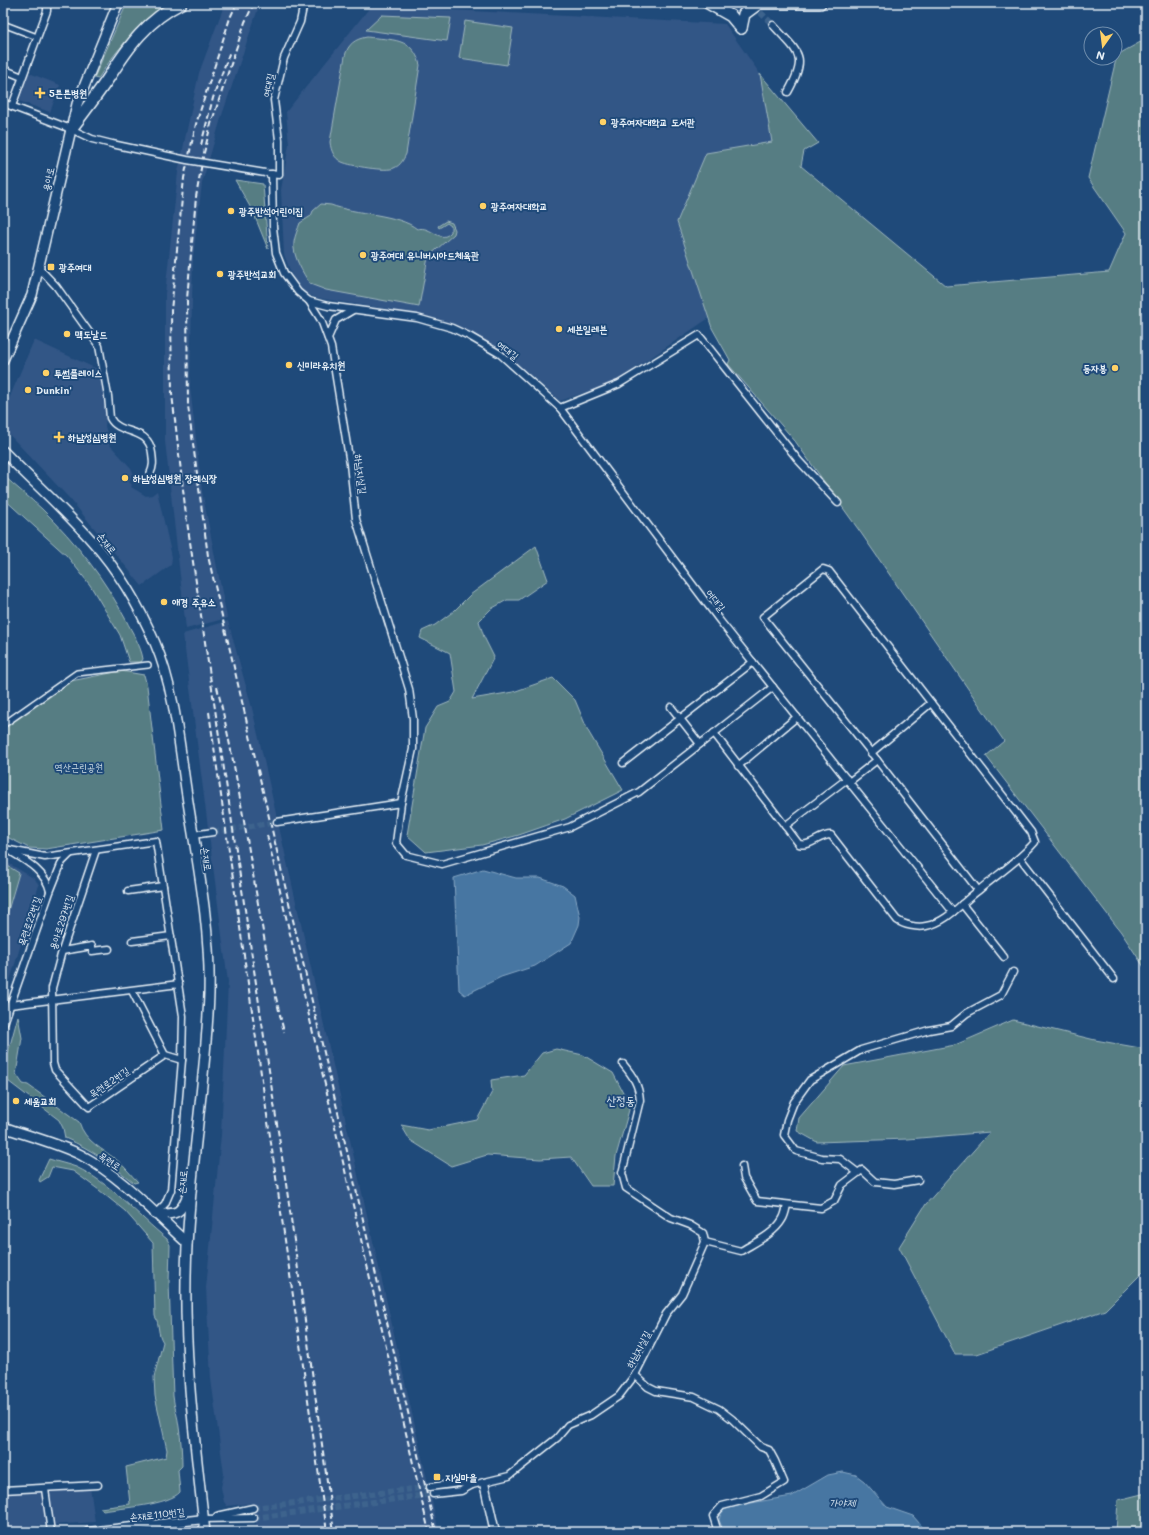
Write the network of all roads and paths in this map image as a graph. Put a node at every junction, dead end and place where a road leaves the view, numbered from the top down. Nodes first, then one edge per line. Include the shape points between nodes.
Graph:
1 (47, 3) edge
2 (118, 3) edge
3 (181, 3) edge
4 (304, 3) edge
5 (708, 3) edge
6 (749, 3) edge
7 (759, 3) edge
8 (820, 3) edge
9 (3, 24) edge
10 (773, 25) tunnel mouth
11 (38, 37) junction
12 (3, 70) edge
13 (22, 77) junction
14 (788, 92) dead end
15 (3, 103) edge
16 (12, 106) junction
17 (71, 129) junction
18 (268, 173) junction
19 (39, 268) junction
20 (309, 301) junction
21 (354, 310) junction
22 (328, 338) junction
23 (3, 360) edge
24 (560, 408) junction
25 (3, 451) edge
26 (3, 459) edge
27 (14, 462) junction
28 (150, 474) dead end
29 (838, 503) dead end
30 (753, 662) junction
31 (148, 665) dead end
32 (773, 687) junction
33 (931, 703) junction
34 (671, 707) dead end
35 (797, 717) junction
36 (680, 719) junction
37 (3, 725) edge
38 (714, 733) junction
39 (700, 744) junction
40 (871, 753) junction
41 (877, 760) junction
42 (623, 763) dead end
43 (738, 766) junction
44 (848, 780) junction
45 (401, 803) junction
46 (277, 822) tunnel mouth
47 (785, 826) junction
48 (212, 832) tunnel mouth
49 (193, 835) junction
50 (4, 848) edge
51 (96, 850) junction
52 (70, 854) junction
53 (47, 857) junction
54 (1021, 859) junction
55 (60, 868) junction
56 (40, 874) junction
57 (58, 874) junction
58 (163, 886) junction
59 (978, 890) junction
60 (128, 891) dead end
61 (50, 892) junction
62 (962, 904) junction
63 (953, 912) junction
64 (171, 936) junction
65 (132, 941) dead end
66 (109, 949) dead end
67 (62, 951) junction
68 (1004, 957) dead end
69 (1013, 972) dead end
70 (1114, 979) dead end
71 (179, 984) junction
72 (132, 991) junction
73 (52, 1001) junction
74 (10, 1005) junction
75 (3, 1026) edge
76 (165, 1055) junction
77 (182, 1060) junction
78 (623, 1064) dead end
79 (3, 1127) edge
80 (742, 1166) dead end
81 (857, 1172) junction
82 (193, 1180) junction
83 (918, 1180) dead end
84 (787, 1205) junction
85 (155, 1214) junction
86 (705, 1242) junction
87 (187, 1243) junction
88 (635, 1375) junction
89 (484, 1483) junction
90 (98, 1485) dead end
91 (472, 1485) junction
92 (430, 1486) tunnel mouth
93 (45, 1489) junction
94 (3, 1490) edge
95 (433, 1494) tunnel mouth
96 (253, 1508) tunnel mouth
97 (254, 1518) tunnel mouth
98 (204, 1519) junction
99 (51, 1532) edge
100 (94, 1532) edge
101 (205, 1532) edge
102 (495, 1532) edge
103 (718, 1532) edge

1 - 11 street via 47,11
2 - 17 main road, 용아로 via 77,104
3 - 17 highway via 155,19 128,46
4 - 18 street, 여대길 via 300,22 284,58 274,100 279,140 279,175
5 - 7 highway via 731,16 741,28 744,14
6 - 7 highway
7 - 8 highway
9 - 11 street
10 - 14 street via 796,51 800,62 799,70
11 - 13 street
12 - 13 street
13 - 16 street
15 - 16 street
16 - 17 street
17 - 18 street, bridge via 92,139 112,144
17 - 19 main road, 용아로
18 - 20 street, 여대길 via 276,253 291,284
19 - 23 main road, 용아로 via 32,295
19 - 28 street via 56,286 97,342 110,418 119,426 149,439 154,466
20 - 21 street, 여대길
20 - 22 street, 하남지실길
21 - 22 street via 336,320
21 - 24 street, 여대길 via 417,318 469,336 500,354
22 - 45 street, 하남지실길 via 350,464 356,519 409,688 413,749
24 - 29 street via 619,384 699,336 799,460
24 - 30 street, 여대길
25 - 27 main road, 손재로
26 - 27 main road
27 - 49 main road, 손재로 via 93,542 125,586 156,644 173,703
30 - 32 street, 여대길
30 - 36 street
31 - 37 street via 77,673
32 - 35 street, 여대길
32 - 38 street, 하남지실길
33 - 40 street
33 - 40 street via 829,571 823,569 763,617
33 - 54 street via 1031,832 1035,842
34 - 36 street
35 - 43 street
35 - 44 street, 여대길
36 - 39 street
36 - 42 street
38 - 39 street, 하남지실길
38 - 43 street via 734,756
39 - 45 street, 하남지실길 via 639,792 570,827 442,864 406,855 396,843
40 - 41 street
41 - 44 street
41 - 59 street
43 - 47 street
44 - 47 street
44 - 63 street, 여대길
45 - 46 street
47 - 63 street via 799,844 806,846 825,835 831,835 897,920 904,924 925,927 942,921
48 - 49 street, 손재로
49 - 82 main road, 손재로 via 206,934 209,992
50 - 53 street
50 - 56 street via 26,860
51 - 52 street
51 - 58 street via 156,841
51 - 67 street, 용아로297번길
52 - 53 street
52 - 55 street
53 - 55 street via 56,858
53 - 56 street via 38,865
54 - 59 street
54 - 70 street
55 - 57 street
56 - 57 street via 50,879
56 - 61 street via 47,882
57 - 61 street, 목련로22번길
58 - 60 street
58 - 64 street
59 - 62 street
61 - 74 street, 목련로22번길
62 - 63 street
62 - 68 street
64 - 65 street
64 - 71 street
66 - 67 street via 92,951 92,946
67 - 73 street, 용아로297번길 via 52,988
69 - 81 street via 1001,996 967,1013 951,1026 861,1050 810,1080 794,1102 784,1136 796,1151 822,1158 840,1159
71 - 72 street
71 - 77 street via 183,1016
72 - 73 street
72 - 76 street
73 - 74 street
73 - 76 street, 목련로2번길 via 55,1070 89,1107
74 - 75 street, 목련로22번길
76 - 77 street
77 - 85 street via 171,1190 165,1204
78 - 86 street via 634,1078 640,1100 622,1173 626,1188 671,1218 690,1224 704,1233
79 - 85 main road, 목련로 via 79,1154 95,1163 117,1179
80 - 84 street via 744,1178 757,1201
81 - 83 street via 862,1170 875,1182 894,1184
81 - 84 street via 842,1184 834,1201 821,1208
82 - 85 main road via 184,1207 179,1212
82 - 87 main road, 손재로
84 - 86 street via 782,1221 776,1227 741,1251
85 - 87 main road, 목련로
86 - 88 street, 하남지실길 via 682,1294 666,1314
87 - 98 main road, 손재로 via 186,1340 190,1402
88 - 89 street, 하남지실길 via 619,1396 591,1415 568,1425 557,1438 517,1471
88 - 103 street via 656,1391 694,1397 719,1409 761,1447 769,1450 776,1461 784,1482 761,1496 722,1506 713,1516
89 - 91 street, 하남지실길
89 - 102 street
90 - 93 street
91 - 92 street via 459,1483
91 - 95 street via 460,1490
93 - 94 street
93 - 99 street
96 - 98 street
97 - 98 street
98 - 100 street, 손재로110번길
98 - 101 main road, 손재로

